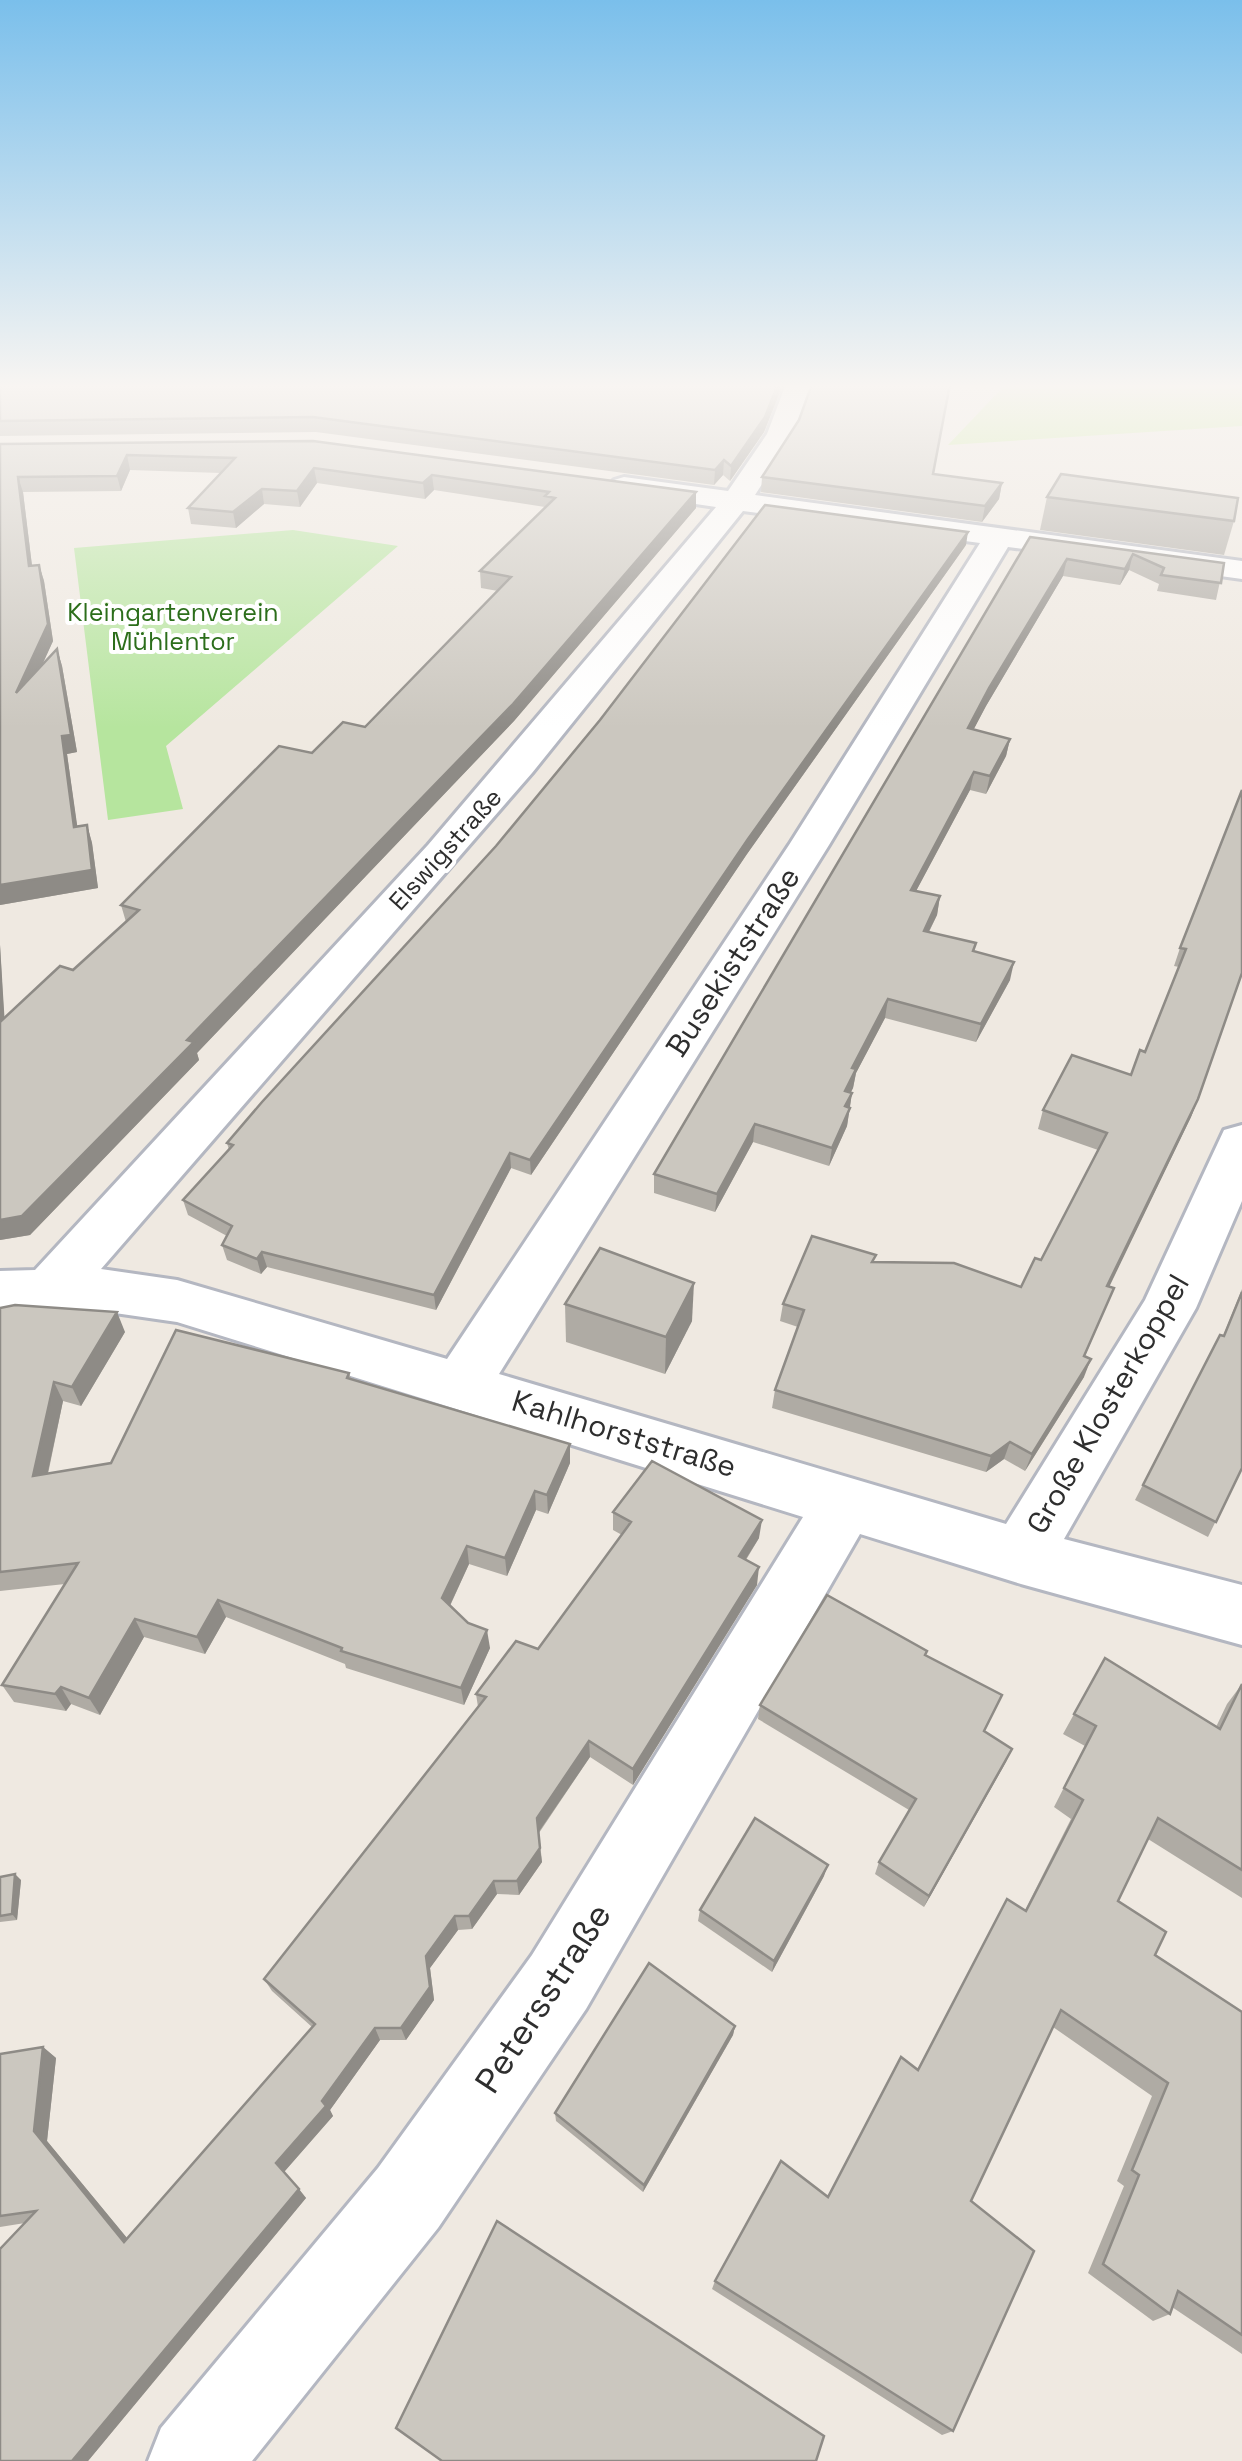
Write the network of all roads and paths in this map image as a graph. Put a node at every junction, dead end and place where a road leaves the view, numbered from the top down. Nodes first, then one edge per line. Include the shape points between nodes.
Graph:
1 (726, 499) edge
2 (735, 500) junction
3 (999, 537) junction
4 (1242, 570) edge
5 (1242, 1142) edge
6 (26, 1290) edge
7 (462, 1384) junction
8 (846, 1502) junction
9 (1021, 1556) junction
10 (1242, 1614) edge
11 (194, 2461) edge

1 - 2 street
2 - 3 street
2 - 6 street, Elswigstraße via 582,693
3 - 4 street
3 - 7 street, Busekiststraße
5 - 9 street, Große Klosterkoppel via 1169,1308
6 - 7 street, Kahlhorststraße via 177,1301
7 - 8 street, Kahlhorststraße
8 - 9 street, Kahlhorststraße
8 - 11 street, Petersstraße via 559,1982 408,2198
9 - 10 street, Kahlhorststraße

